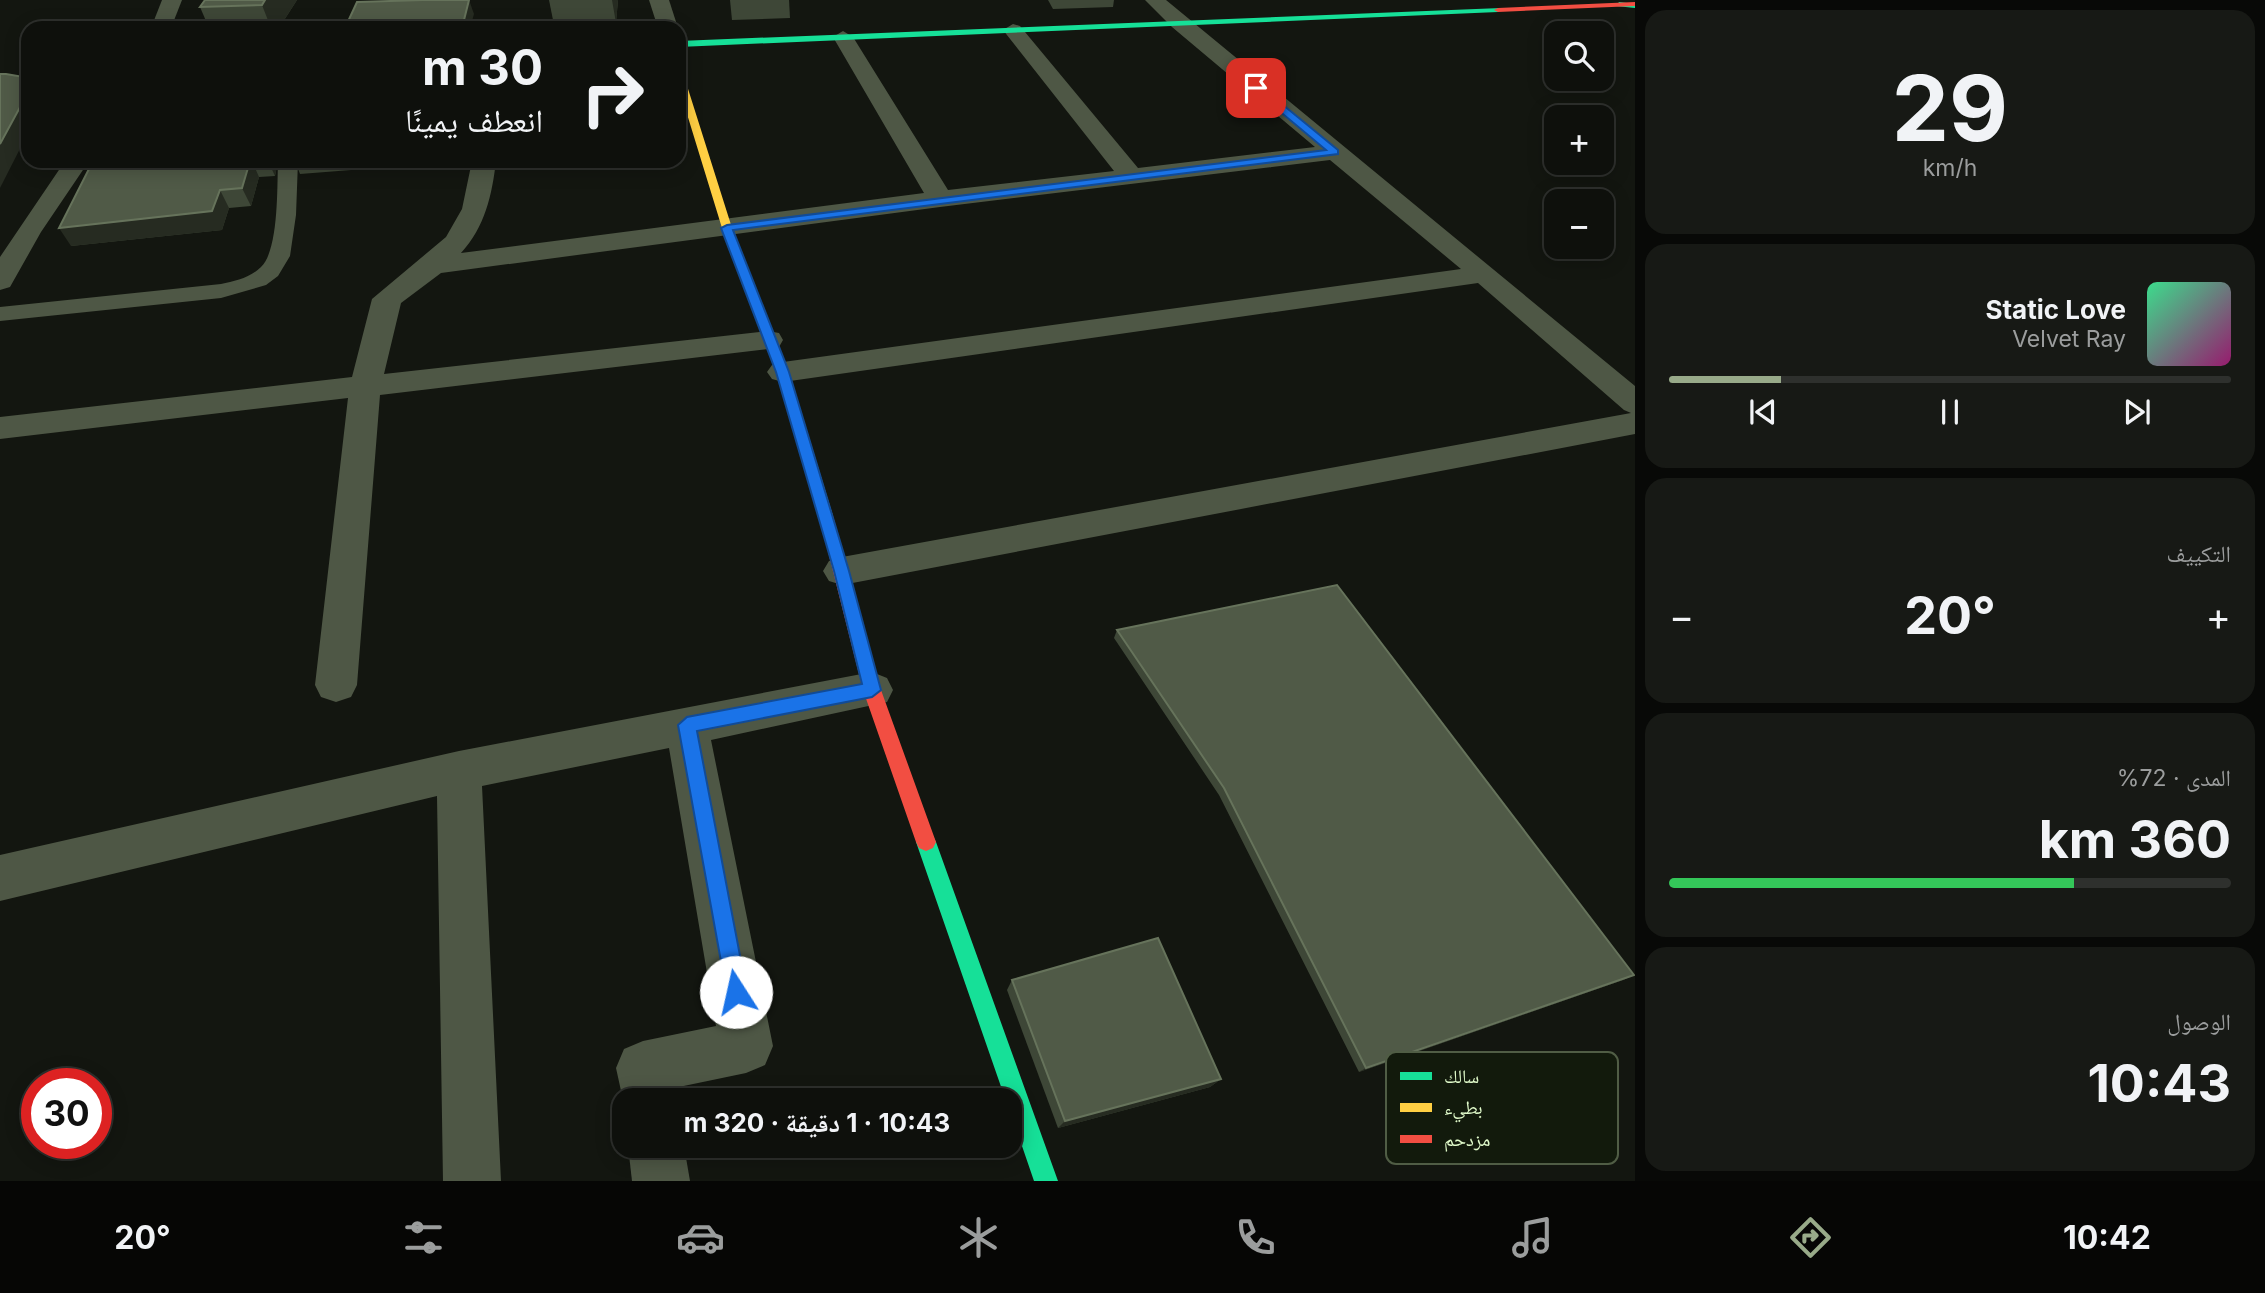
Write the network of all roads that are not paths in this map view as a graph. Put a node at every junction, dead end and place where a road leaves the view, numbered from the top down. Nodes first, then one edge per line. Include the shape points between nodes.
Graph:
1 (172, 0) edge
2 (659, 0) edge
3 (1436, 0) edge
4 (1630, 5) edge
5 (1166, 11) edge
6 (164, 21) edge
7 (666, 21) edge
8 (686, 29) edge
9 (1013, 30) junction
10 (843, 37) junction
11 (686, 44) edge
12 (21, 66) edge
13 (0, 68) edge
14 (21, 82) edge
15 (0, 84) edge
16 (686, 96) edge
17 (1334, 152) junction
18 (72, 168) edge
19 (288, 168) edge
20 (483, 168) edge
21 (1132, 177) junction
22 (940, 199) junction
23 (727, 228) junction
24 (435, 265) junction
25 (1484, 274) junction
26 (0, 281) edge
27 (0, 314) edge
28 (768, 340) junction
29 (783, 372) junction
30 (365, 388) junction
31 (1635, 403) edge
32 (1635, 423) edge
33 (0, 428) edge
34 (842, 571) junction
35 (336, 685) dead end
36 (872, 690) junction
37 (687, 725) junction
38 (459, 772) junction
39 (0, 878) edge
40 (647, 1088) edge
41 (658, 1158) edge
42 (472, 1181) edge
43 (661, 1181) edge
44 (1046, 1181) edge

1 - 6 street
2 - 7 street
3 - 5 street
4 - 5 street
5 - 8 street
5 - 9 street
5 - 17 street
9 - 10 street
9 - 21 street
10 - 11 street
10 - 22 street
12 - 13 street
14 - 15 street
16 - 23 street
17 - 21 street
17 - 25 street
18 - 26 street
19 - 27 lane via 287,211 275,265 251,284
20 - 24 street via 476,213
21 - 22 street
22 - 23 street
23 - 24 street
23 - 28 street
24 - 30 street via 387,299
25 - 29 street
25 - 31 street
28 - 29 street
28 - 30 street
29 - 34 street
30 - 33 street
30 - 35 street
32 - 34 street
34 - 36 street
36 - 37 street
36 - 44 street
37 - 38 street
37 - 40 street via 746,1046 643,1068
38 - 39 street
38 - 42 street
41 - 43 street

